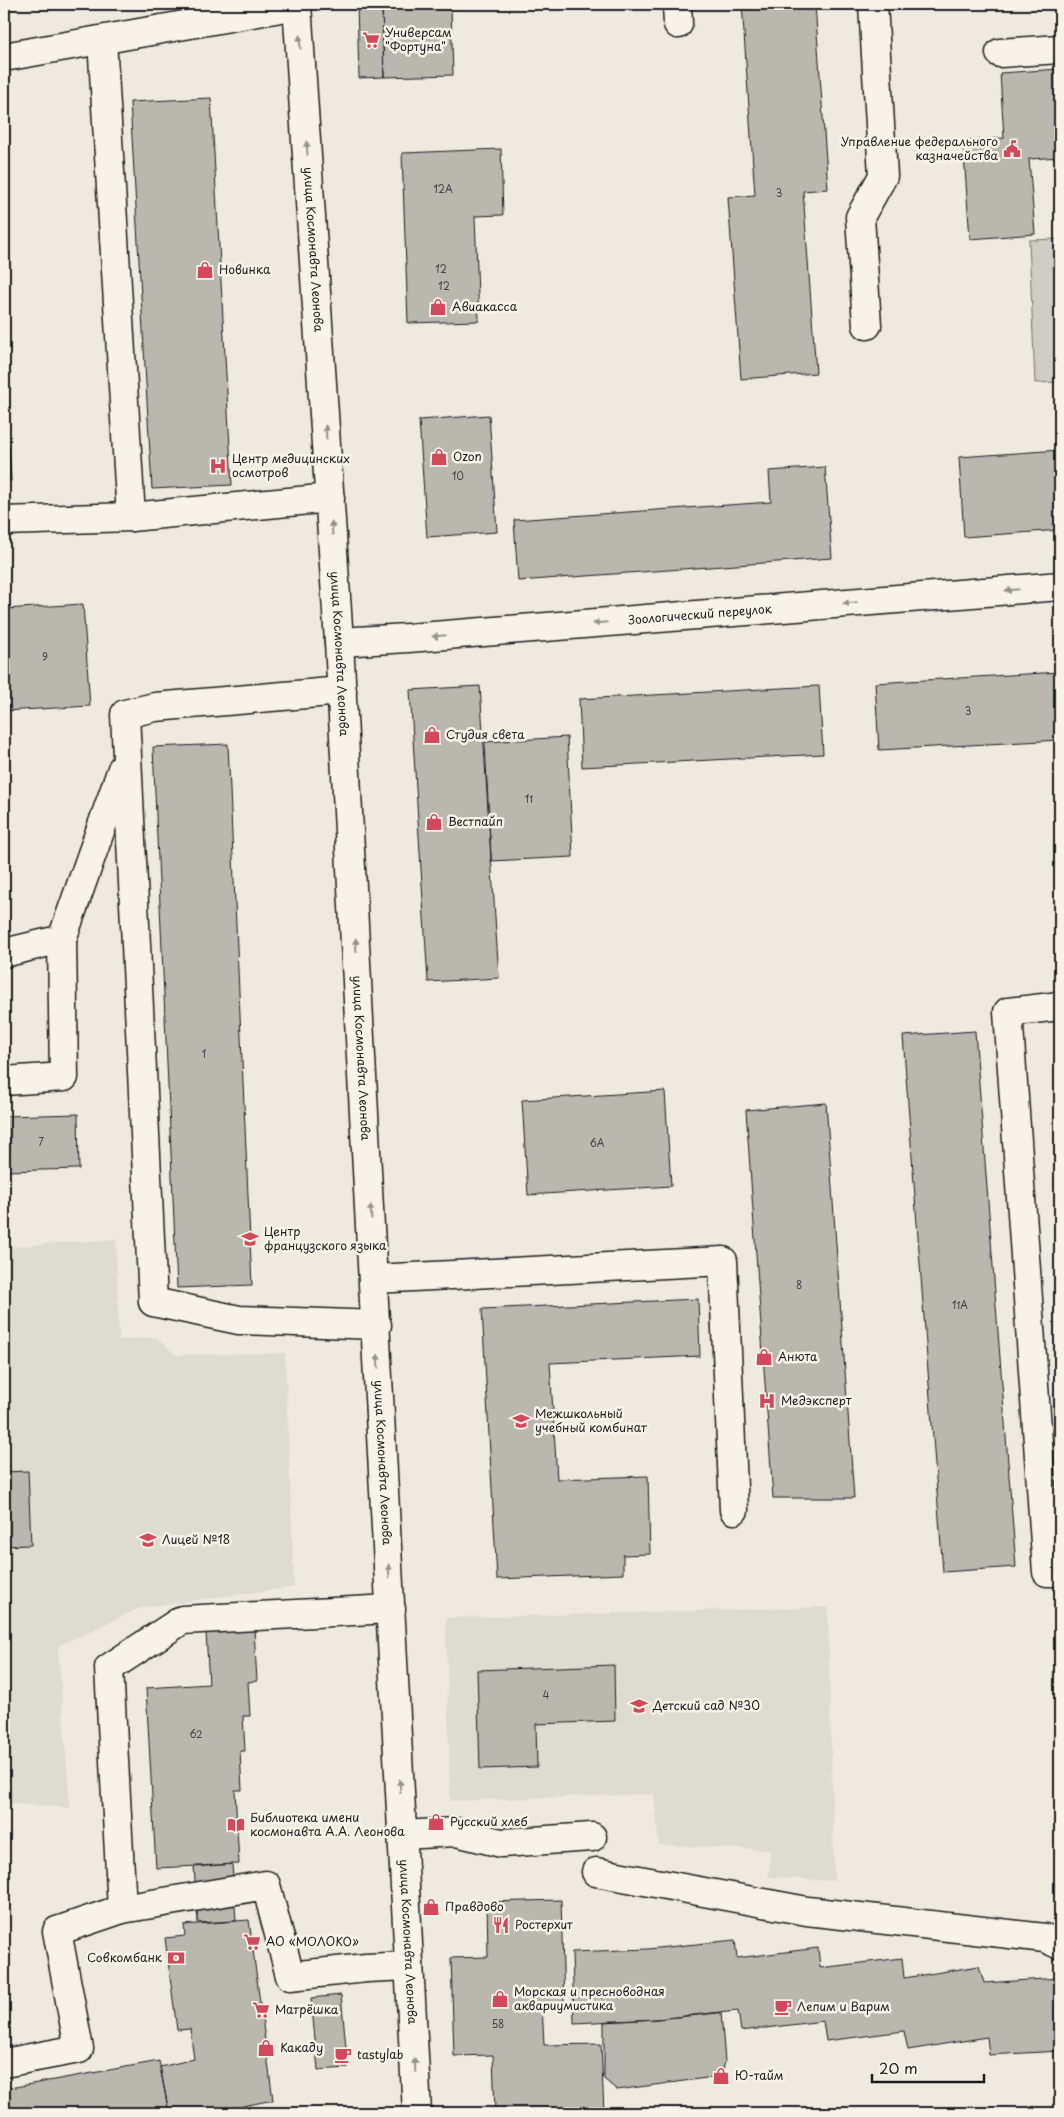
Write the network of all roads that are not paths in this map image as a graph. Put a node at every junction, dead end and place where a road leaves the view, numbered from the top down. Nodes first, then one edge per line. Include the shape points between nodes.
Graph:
1 (873, 4) edge
2 (297, 5) edge
3 (102, 40) junction
4 (1060, 49) edge
5 (1000, 53) dead end
6 (4, 57) edge
7 (867, 325) dead end
8 (330, 498) junction
9 (131, 517) junction
10 (4, 521) edge
11 (1060, 586) edge
12 (339, 642) junction
13 (342, 691) junction
14 (127, 756) junction
15 (62, 939) junction
16 (4, 952) edge
17 (1060, 1006) edge
18 (4, 1081) edge
19 (374, 1279) junction
20 (376, 1325) junction
21 (734, 1510) dead end
22 (1060, 1572) edge
23 (391, 1609) junction
24 (402, 1835) junction
25 (592, 1837) dead end
26 (596, 1872) dead end
27 (122, 1909) junction
28 (1060, 1945) edge
29 (409, 1966) junction
30 (4, 2063) edge
31 (417, 2113) edge

1 - 7 main road via 883,176 860,217
2 - 3 main road
8 -> 2 main road, улица Космонавта Леонова
3 - 6 main road
3 - 9 main road
4 - 5 main road
8 - 9 main road
12 -> 8 main road, улица Космонавта Леонова
9 - 10 main road
11 -> 12 main road, Зоологический переулок
12 - 13 main road, улица Космонавта Леонова
13 - 14 main road via 155,707 125,714
19 -> 13 main road, улица Космонавта Леонова
14 - 15 main road
14 - 20 main road via 153,1302 239,1320
15 - 16 main road
15 - 18 main road via 64,1077
17 - 22 main road via 1008,1012 1047,1572
19 - 20 main road, улица Космонавта Леонова
19 - 21 main road via 723,1261
23 -> 20 main road, улица Космонавта Леонова
24 -> 23 main road, улица Космонавта Леонова
23 - 27 main road via 182,1620 110,1668
24 - 25 main road via 456,1832 501,1844
24 - 29 main road, улица Космонавта Леонова
26 - 28 main road via 807,1911 1045,1938
27 - 29 main road via 266,1885 290,1976
27 - 30 main road via 57,1931 79,2049
31 -> 29 main road, улица Космонавта Леонова

